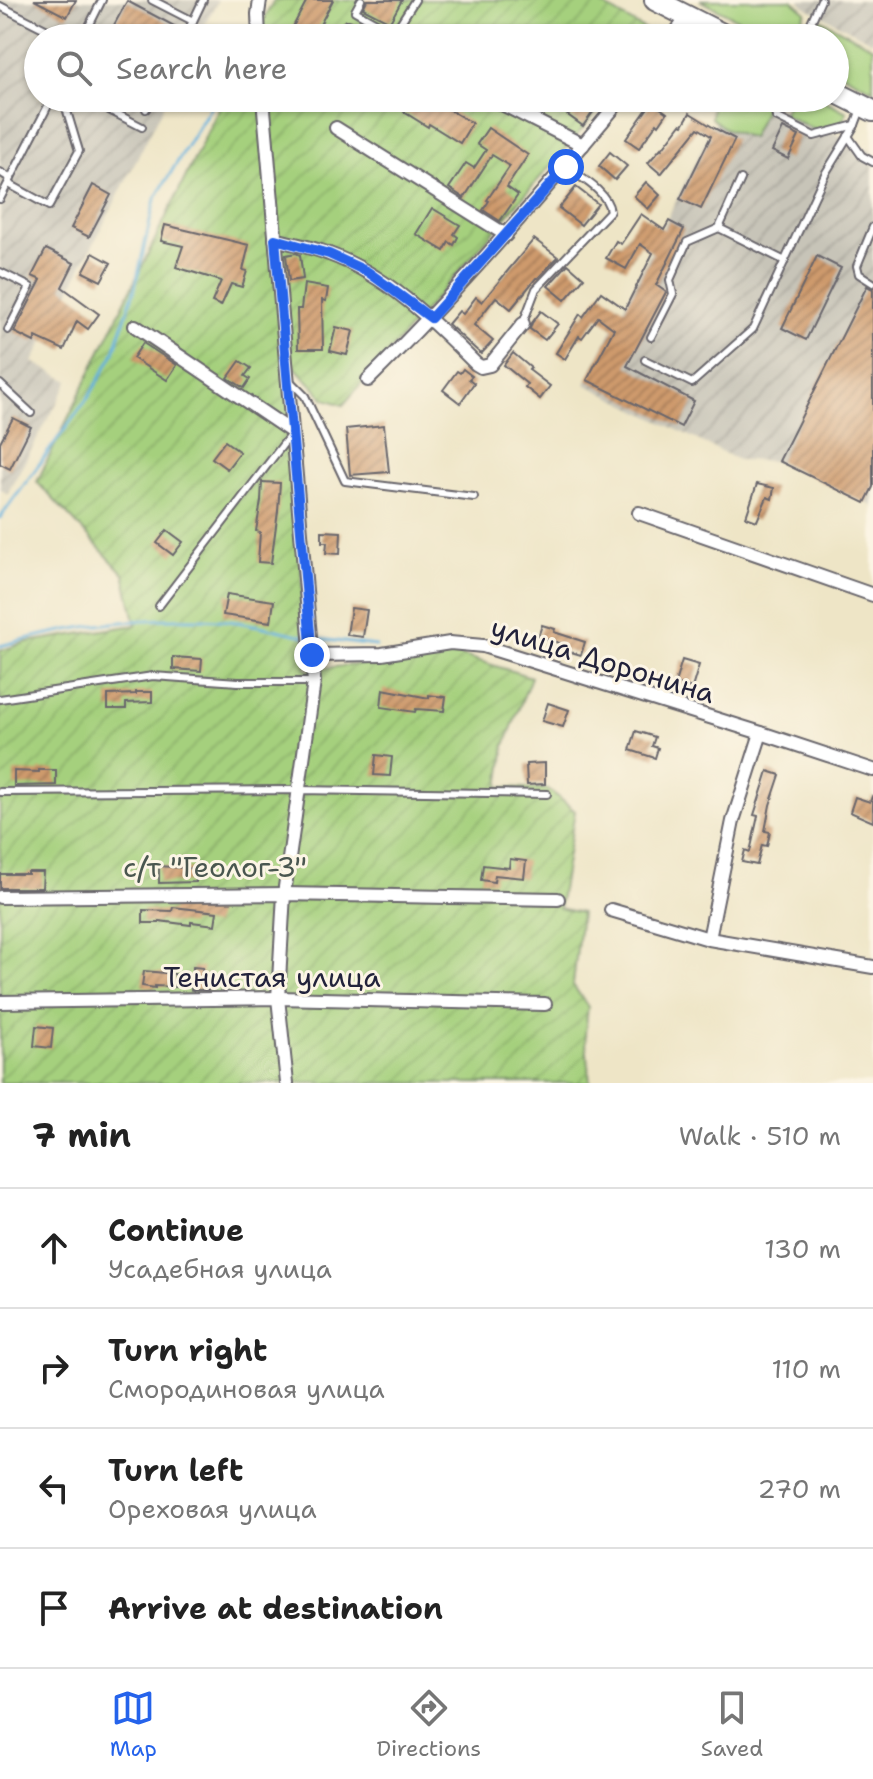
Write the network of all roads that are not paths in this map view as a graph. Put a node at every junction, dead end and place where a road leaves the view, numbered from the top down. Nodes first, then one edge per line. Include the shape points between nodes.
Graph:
1 (102, 0) edge
2 (152, 0) edge
3 (203, 0) edge
4 (260, 0) edge
5 (361, 0) edge
6 (415, 0) edge
7 (655, 0) edge
8 (820, 1) edge
9 (0, 6) edge
10 (688, 17) junction
11 (193, 21) junction
12 (35, 24) edge
13 (90, 24) edge
14 (191, 24) edge
15 (258, 24) edge
16 (378, 24) edge
17 (400, 24) edge
18 (682, 24) edge
19 (702, 24) edge
20 (810, 24) edge
21 (45, 112) edge
22 (67, 112) edge
23 (113, 112) edge
24 (264, 112) edge
25 (518, 112) edge
26 (610, 112) edge
27 (775, 112) edge
28 (864, 114) edge
29 (142, 127) dead end
30 (336, 128) dead end
31 (848, 136) junction
32 (583, 145) junction
33 (873, 162) edge
34 (566, 167) junction
35 (0, 172) edge
36 (741, 179) dead end
37 (10, 181) junction
38 (0, 199) edge
39 (873, 227) edge
40 (719, 228) junction
41 (506, 235) junction
42 (275, 239) junction
43 (785, 261) junction
44 (0, 272) edge
45 (873, 283) edge
46 (431, 318) junction
47 (523, 324) joint
48 (135, 326) dead end
49 (8, 330) dead end
50 (651, 337) dead end
51 (645, 360) dead end
52 (288, 380) junction
53 (368, 380) dead end
54 (0, 384) edge
55 (31, 413) dead end
56 (292, 432) junction
57 (474, 497) dead end
58 (639, 513) dead end
59 (873, 595) edge
60 (159, 606) dead end
61 (312, 655) junction
62 (314, 682) junction
63 (0, 699) edge
64 (761, 733) junction
65 (873, 770) edge
66 (299, 790) junction
67 (0, 792) edge
68 (547, 794) dead end
69 (284, 894) junction
70 (0, 897) edge
71 (558, 899) dead end
72 (611, 910) dead end
73 (709, 939) junction
74 (873, 967) edge
75 (278, 998) junction
76 (0, 1002) edge
77 (545, 1004) dead end
78 (287, 1083) edge

1 - 13 lane
2 - 11 lane
3 - 11 lane
4 - 15 street
5 - 16 lane via 355,11
6 - 17 lane
7 - 10 main road
8 - 20 lane
9 - 12 lane
10 - 18 street
10 - 19 main road
11 - 14 lane
21 - 37 lane
22 - 37 lane via 79,151 49,206
23 - 29 lane
24 - 42 street
25 - 32 street
26 - 32 street
27 - 28 lane via 814,136
28 - 31 lane
30 - 41 street
31 - 33 lane
31 - 43 lane
32 - 34 street
34 - 41 street
34 - 47 lane via 601,194 610,211 536,289
35 - 37 lane
36 - 40 lane
37 - 38 lane
39 - 45 lane via 857,266 859,274
40 - 43 lane
40 - 50 lane via 687,242 670,280 673,294
41 - 46 street
42 - 46 street via 368,272
42 - 52 street via 287,317
43 - 51 lane via 753,329 692,383
44 - 49 lane via 30,287
46 - 47 street via 481,367 490,365
46 - 53 street
48 - 56 street
52 - 56 street
52 - 57 lane via 305,396 345,481
54 - 55 lane
56 - 60 lane
56 - 61 street
58 - 59 street
61 - 62 street
61 - 64 street, улица Доронина via 382,654 450,643 483,646
62 - 63 lane via 153,676
62 - 66 street
64 - 65 street, улица Доронина
64 - 73 street via 733,821
66 - 67 lane
66 - 68 lane
66 - 69 street
69 - 70 street
69 - 71 street
69 - 75 street
72 - 73 street
73 - 74 street
75 - 76 street, Тенистая улица
75 - 77 street, Тенистая улица
75 - 78 street

